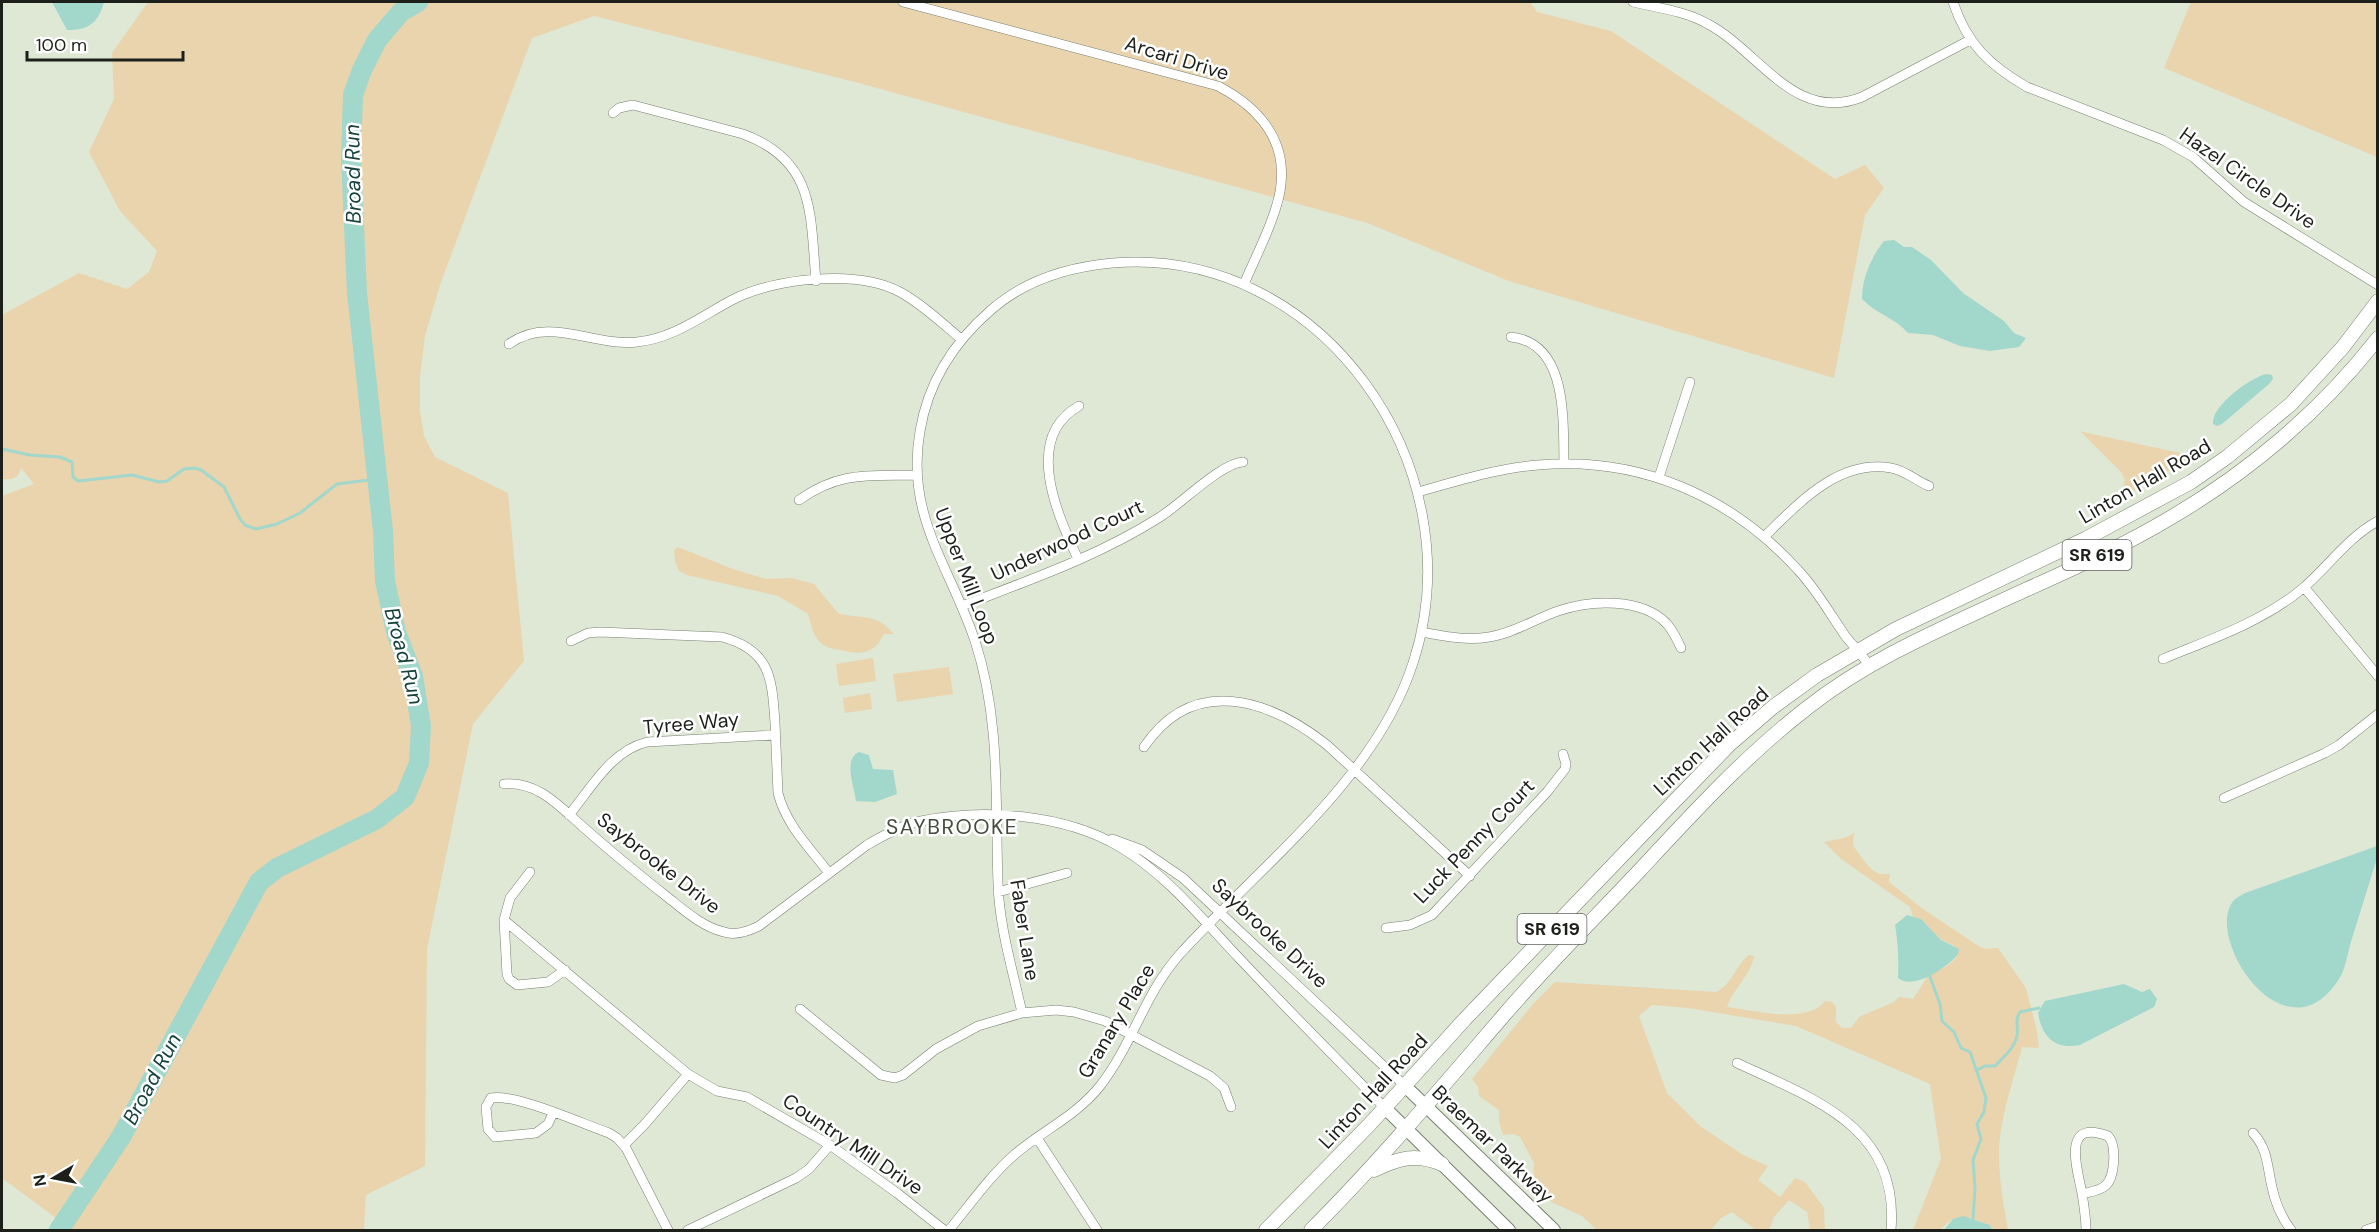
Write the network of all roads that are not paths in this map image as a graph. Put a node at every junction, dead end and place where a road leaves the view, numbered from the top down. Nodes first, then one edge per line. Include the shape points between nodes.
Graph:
1 (903, 2) edge
2 (1633, 2) edge
3 (1953, 2) edge
4 (1970, 40) junction
5 (613, 113) dead end
6 (816, 280) junction
7 (1244, 284) junction
8 (2378, 285) edge
9 (2378, 301) edge
10 (1511, 337) dead end
11 (2378, 338) edge
12 (961, 339) junction
13 (509, 344) dead end
14 (1690, 382) dead end
15 (1079, 406) dead end
16 (1244, 462) dead end
17 (1564, 463) junction
18 (916, 475) junction
19 (1659, 477) junction
20 (1929, 486) dead end
21 (1418, 492) junction
22 (799, 500) dead end
23 (2378, 521) edge
24 (1764, 537) junction
25 (1078, 559) junction
26 (2304, 587) junction
27 (963, 606) junction
28 (1421, 632) junction
29 (571, 641) dead end
30 (1681, 648) dead end
31 (1857, 650) junction
32 (2163, 659) dead end
33 (1869, 665) junction
34 (2378, 676) edge
35 (2378, 714) edge
36 (775, 735) junction
37 (1144, 747) dead end
38 (1563, 753) dead end
39 (1355, 769) junction
40 (504, 784) dead end
41 (2224, 798) dead end
42 (569, 815) junction
43 (998, 816) junction
44 (1094, 835) junction
45 (530, 872) dead end
46 (830, 873) junction
47 (1066, 873) dead end
48 (1470, 876) junction
49 (998, 892) junction
50 (1222, 912) junction
51 (504, 920) junction
52 (1209, 926) junction
53 (1386, 928) dead end
54 (565, 970) junction
55 (800, 1009) dead end
56 (1022, 1013) junction
57 (1132, 1036) junction
58 (1737, 1063) dead end
59 (688, 1074) junction
60 (1404, 1084) junction
61 (1427, 1106) junction
62 (1231, 1107) dead end
63 (1385, 1108) junction
64 (553, 1113) junction
65 (1406, 1130) junction
66 (2253, 1133) dead end
67 (1037, 1138) junction
68 (624, 1145) junction
69 (830, 1145) junction
70 (1442, 1164) junction
71 (1367, 1173) junction
72 (2082, 1194) junction
73 (2378, 1226) edge
74 (668, 1230) edge
75 (688, 1230) edge
76 (944, 1230) edge
77 (949, 1230) edge
78 (1097, 1230) edge
79 (1266, 1230) edge
80 (1311, 1230) edge
81 (1509, 1230) edge
82 (1554, 1230) edge
83 (1891, 1230) edge
84 (2086, 1230) edge
85 (2291, 1230) edge
86 (2366, 1230) edge

1 - 7 street, Arcari Drive via 1206,83 1239,97 1273,136 1281,164 1276,204
2 - 4 street via 1708,24 1788,88 1815,101 1831,103 1862,96
3 - 4 street, Hazel Circle Drive
4 - 8 street, Hazel Circle Drive via 1993,64 2027,87 2180,149 2244,202
5 - 6 street via 633,105 742,134 783,156 810,207
6 - 12 street via 862,279 882,284 914,300
6 - 13 street via 749,293 688,327 655,339 624,343 549,330 527,334
7 - 12 street, Upper Mill Loop via 1205,271 1154,262 1070,269 1016,291
7 - 21 street, Upper Mill Loop via 1290,311 1351,364 1394,427
9 - 31 main road, Linton Hall Road / SR 619 via 2291,404 2191,482
10 - 17 street via 1540,347 1552,367 1563,411
11 - 33 main road, Linton Hall Road / SR 619 via 2285,435 2245,468 2178,513
12 - 18 street, Upper Mill Loop via 932,389 920,431
14 - 19 street
15 - 25 street via 1060,424 1049,466 1057,513
16 - 25 street, Underwood Court via 1229,465 1143,528
17 - 19 street via 1603,465
17 - 21 street via 1509,469
18 - 22 street via 845,477
18 - 27 street, Upper Mill Loop via 929,537
19 - 24 street via 1711,500
20 - 24 street via 1893,468 1851,471 1811,494
21 - 28 street, Upper Mill Loop via 1428,576
23 - 26 street via 2359,533
24 - 31 street via 1801,573
25 - 27 street, Underwood Court
26 - 32 street via 2239,628
26 - 34 street
27 - 43 street, Upper Mill Loop via 989,700
28 - 30 street via 1455,638 1490,637 1577,606 1614,604 1658,616 1675,634
28 - 39 street, Upper Mill Loop via 1396,703
29 - 36 street via 600,632 734,640 754,652 770,675
31 - 33 street
31 - 60 main road, Linton Hall Road / SR 619 via 1773,707 1730,744
33 - 61 main road, Linton Hall Road / SR 619 via 1810,705 1731,772 1506,1012
35 - 41 street via 2340,745
36 - 42 street, Tyree Way via 636,745 611,763
36 - 46 street via 782,806 789,821
37 - 39 street via 1175,715 1209,703 1242,702 1289,718
38 - 48 street, Luck Penny Court via 1565,769
39 - 48 street
39 - 50 street, Upper Mill Loop
40 - 42 street, Saybrooke Drive via 534,788
42 - 46 street, Saybrooke Drive via 696,919 725,933 740,933 759,926
43 - 44 street, Saybrooke Drive via 1046,822
43 - 46 street, Saybrooke Drive via 945,818 907,826 867,845
43 - 49 street, Faber Lane
44 - 50 street, Saybrooke Drive via 1124,842 1159,859
44 - 52 street, Saybrooke Drive via 1148,866
45 - 51 street via 510,898
47 - 49 street
48 - 53 street, Luck Penny Court via 1432,915 1410,925
49 - 56 street, Faber Lane
50 - 52 street, Upper Mill Loop
50 - 60 street, Saybrooke Drive
51 - 54 street, Country Mill Drive
51 - 54 street via 507,974 513,983 548,981
52 - 57 street, Granary Place via 1162,976
52 - 63 street, Saybrooke Drive
54 - 59 street, Country Mill Drive
55 - 56 street via 889,1078 903,1076 956,1036
56 - 57 street via 1074,1012 1104,1021
57 - 62 street via 1217,1081
57 - 67 street, Granary Place via 1095,1092
58 - 83 street via 1822,1105 1868,1142 1884,1172 1892,1206
59 - 68 street
59 - 69 street, Country Mill Drive via 717,1091 747,1097
60 - 61 street, Braemar Parkway
60 - 63 main road, Linton Hall Road / SR 619
61 - 65 main road, Linton Hall Road / SR 619
61 - 82 street, Braemar Parkway
63 - 65 street
63 - 79 main road, Linton Hall Road / SR 619
64 - 64 street via 505,1097 492,1098 486,1107 488,1130 499,1138 536,1132 548,1124
64 - 68 street via 609,1133
65 - 70 street
65 - 71 main road, Linton Hall Road / SR 619
66 - 85 street via 2265,1149 2272,1189
67 - 77 street, Granary Place via 997,1172
67 - 78 street
68 - 74 street
69 - 75 street via 796,1178
69 - 76 street, Country Mill Drive
70 - 71 main road via 1422,1157 1405,1157
70 - 81 street
71 - 80 main road, Linton Hall Road / SR 619
72 - 72 street via 2103,1188 2111,1178 2115,1148 2108,1136 2083,1134 2075,1144
72 - 84 street
73 - 86 street

